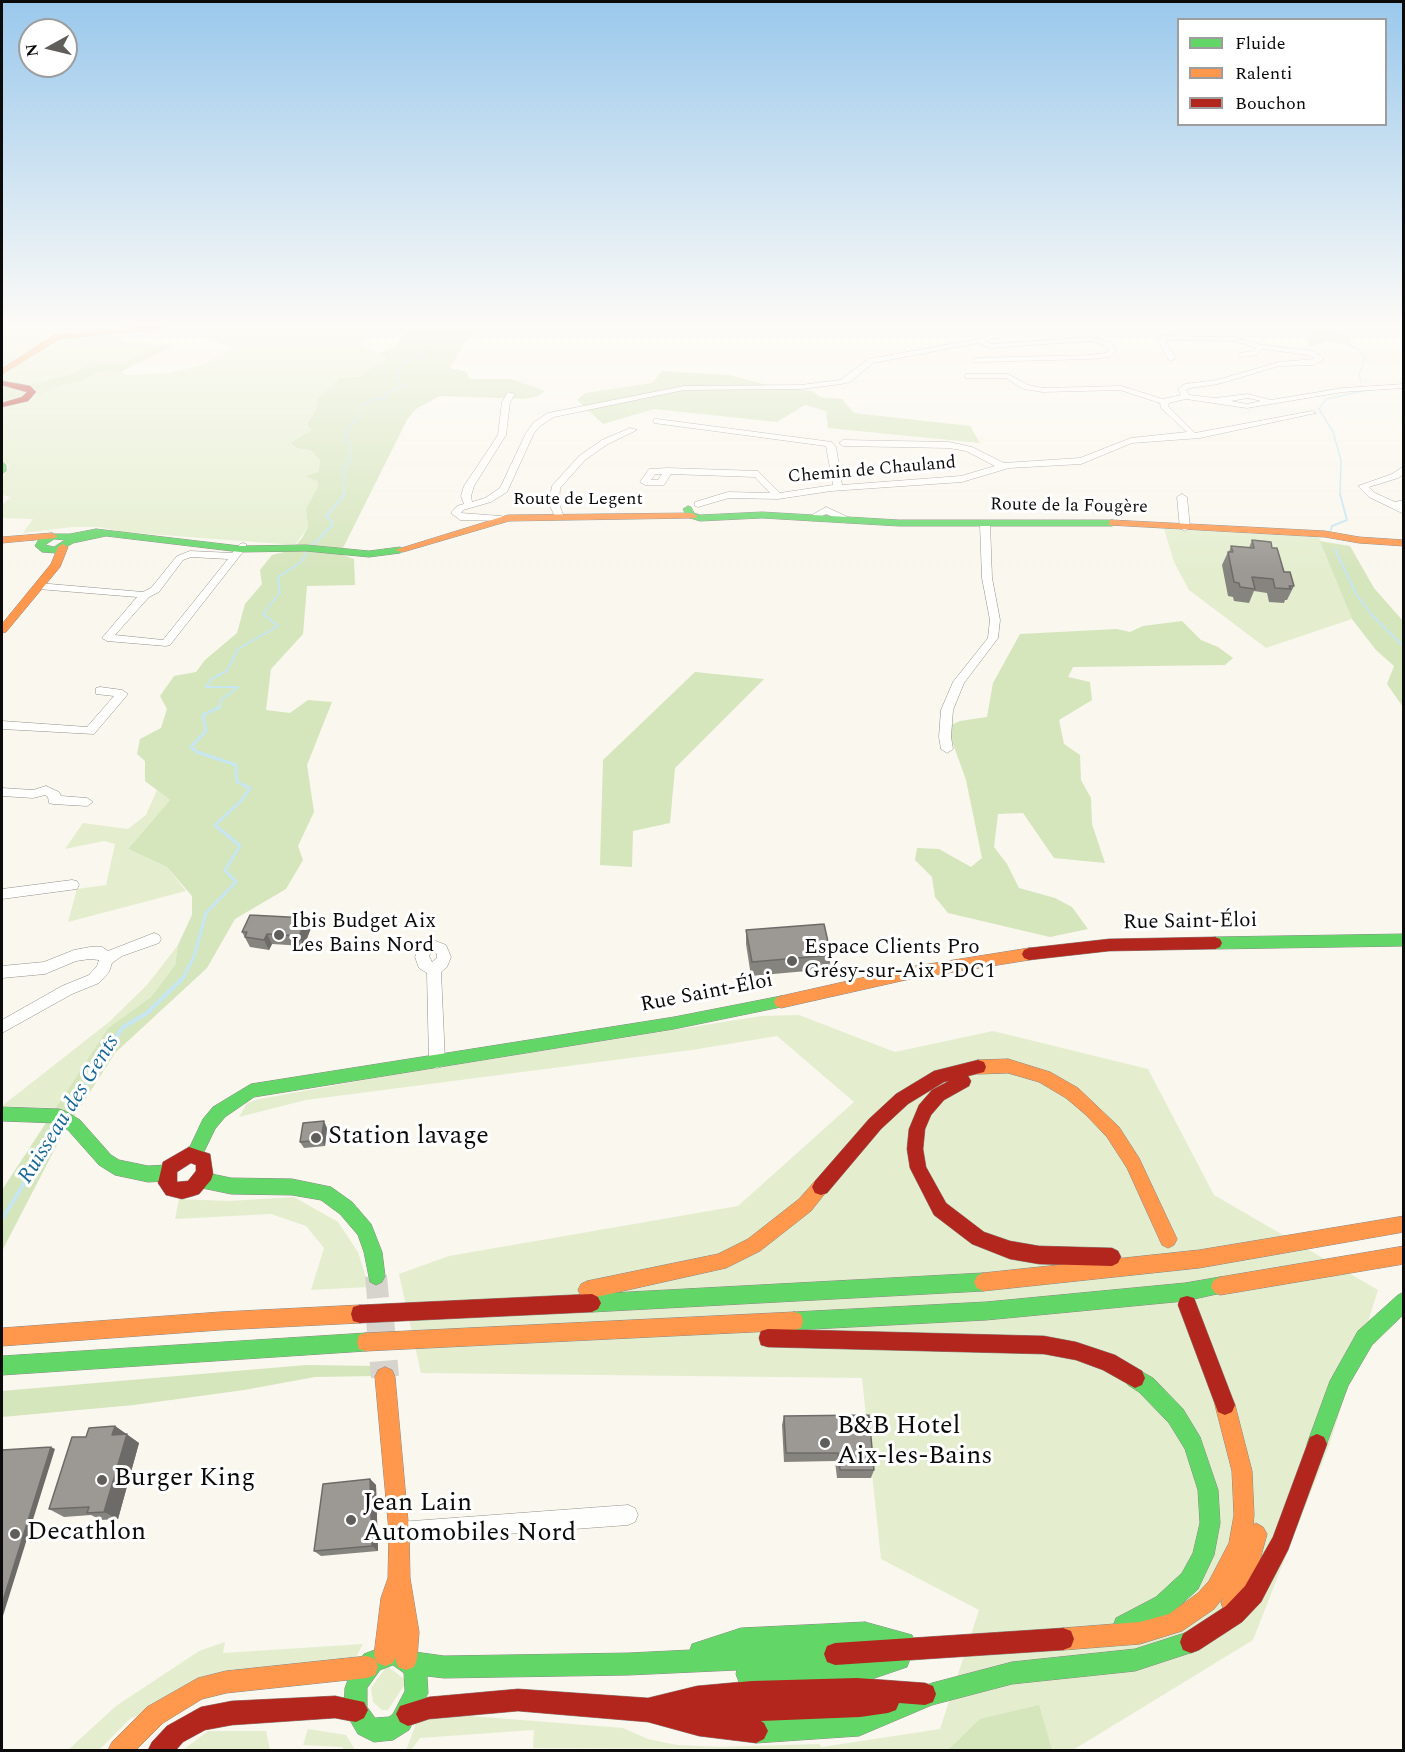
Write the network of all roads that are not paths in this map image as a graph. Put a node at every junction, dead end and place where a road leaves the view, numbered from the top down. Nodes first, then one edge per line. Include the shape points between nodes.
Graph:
1 (505, 408) edge
2 (579, 408) edge
3 (1168, 408) edge
4 (1312, 413) dead end
5 (657, 421) dead end
6 (633, 429) dead end
7 (1189, 436) junction
8 (843, 443) dead end
9 (2, 465) edge
10 (1002, 466) junction
11 (1404, 468) edge
12 (2, 471) edge
13 (668, 471) dead end
14 (838, 488) junction
15 (777, 496) junction
16 (1182, 497) dead end
17 (1404, 503) edge
18 (1393, 504) junction
19 (469, 505) junction
20 (704, 509) junction
21 (1404, 511) edge
22 (559, 517) junction
23 (501, 519) junction
24 (985, 524) junction
25 (1185, 528) junction
26 (2, 540) edge
27 (1404, 543) edge
28 (58, 545) junction
29 (239, 550) junction
30 (38, 586) junction
31 (145, 595) junction
32 (2, 630) edge
33 (100, 691) dead end
34 (2, 725) edge
35 (948, 749) dead end
36 (2, 792) edge
37 (87, 802) dead end
38 (72, 885) dead end
39 (2, 894) edge
40 (154, 939) dead end
41 (1404, 940) edge
42 (106, 960) junction
43 (434, 967) dead end
44 (2, 972) edge
45 (2, 1027) edge
46 (437, 1061) junction
47 (2, 1114) edge
48 (194, 1155) junction
49 (167, 1173) junction
50 (202, 1180) junction
51 (1404, 1224) edge
52 (1404, 1255) edge
53 (1199, 1259) junction
54 (376, 1276) tunnel mouth
55 (1404, 1301) edge
56 (497, 1306) junction
57 (597, 1332) junction
58 (2, 1337) edge
59 (2, 1366) edge
60 (385, 1377) tunnel mouth
61 (628, 1515) dead end
62 (399, 1532) junction
63 (399, 1578) junction
64 (1218, 1626) junction
65 (1091, 1636) junction
66 (927, 1650) junction
67 (385, 1655) junction
68 (409, 1661) junction
69 (666, 1662) junction
70 (367, 1667) junction
71 (932, 1694) junction
72 (356, 1710) junction
73 (648, 1710) junction
74 (408, 1714) junction
75 (393, 1728) junction
76 (395, 1744) dead end
77 (120, 1750) edge
78 (160, 1750) edge

1 - 19 street via 502,435 469,486
2 - 19 street via 544,418 533,428 504,490
3 - 7 street via 1191,432
4 - 7 street, Chemin de Chauland
5 - 14 street via 829,444
6 - 22 street via 582,458 555,488 554,504
7 - 10 street, Chemin de Chauland via 1130,441 1073,463
8 - 10 street via 949,446 969,449
9 - 12 main road
10 - 14 street, Chemin de Chauland via 962,479
11 - 18 street via 1395,476 1363,486 1372,495
13 - 15 street via 758,474
14 - 15 street, Chemin de Chauland
15 - 20 street, Chemin de Chauland via 728,495
16 - 25 street
17 - 18 street
18 - 21 street
19 - 23 street via 458,509 458,516
20 - 22 main road, Route de Legent via 671,517
20 - 24 main road, Route de la Fougère via 734,515
22 - 23 main road, Route de Legent
23 - 29 main road, Route de Legent via 390,552
24 - 25 main road, Route de la Fougère via 1071,521
24 - 35 street via 987,578 995,620 993,638 959,682 947,710
25 - 27 main road, Route de la Fougère via 1325,534
26 - 28 main road, Route de Legent
28 - 29 main road, Route de Legent via 103,534
28 - 30 main road
29 - 31 street via 180,558 155,590
29 - 31 street via 166,643 107,638
30 - 31 street
30 - 32 main road
33 - 34 street via 122,694 90,731
36 - 37 street via 33,794 46,790 55,795 53,800
38 - 39 street
40 - 42 street
41 - 46 main road, Rue Saint-Éloi via 1109,945 1052,950 910,973 709,1017
42 - 44 street via 102,953 90,953 45,969
42 - 45 street via 94,979
43 - 46 street
46 - 48 main road, Rue Saint-Éloi via 251,1091 219,1112
47 - 49 main road via 64,1119 115,1167 148,1174
48 - 49 main road via 178,1160
48 - 50 main road via 206,1164
49 - 50 main road via 166,1183 176,1191 193,1188
50 - 54 main road via 325,1193 346,1208 364,1230 373,1252
51 - 53 main road
52 - 57 main road via 1249,1283 1053,1306
53 - 56 main road via 1100,1272 897,1288
53 - 56 main road via 1039,1255 978,1238 949,1219 924,1184 915,1149 917,1129 925,1110 947,1088 981,1076 1011,1076 1048,1088 1075,1105 1107,1139 1164,1240 1133,1163 1113,1132 1092,1110 1044,1077 1008,1066 986,1065 940,1076 902,1099 875,1124 805,1205 737,1255 677,1275
55 - 64 main road via 1378,1323 1354,1355 1328,1409 1281,1543 1266,1573 1246,1604
56 - 58 main road
57 - 59 main road via 170,1352
57 - 65 main road via 1025,1342 1090,1356 1135,1377 1166,1404 1193,1444 1208,1490 1209,1533 1198,1568 1179,1593 1144,1617
60 - 62 main road
61 - 62 street
62 - 63 main road
63 - 67 main road
63 - 68 main road
64 - 65 main road via 1244,1578 1253,1550 1257,1491 1243,1421 1191,1304 1238,1446 1244,1496 1239,1545 1216,1589 1206,1601 1174,1623 1140,1633
64 - 71 main road via 1201,1638 1162,1654 1012,1673
65 - 66 main road
66 - 69 main road
66 - 69 main road via 865,1633 752,1638
67 - 68 main road
67 - 70 main road
68 - 69 main road via 453,1667
68 - 74 main road via 415,1671 417,1693
70 - 72 main road via 356,1688
70 - 77 main road via 226,1682 198,1689 155,1715
71 - 73 main road via 860,1706 697,1713
71 - 73 main road via 859,1724 759,1731 699,1724
72 - 75 main road via 374,1735
72 - 78 main road via 335,1707 232,1713 201,1719 175,1734
73 - 74 main road via 518,1700 429,1708
74 - 75 main road
75 - 76 main road

